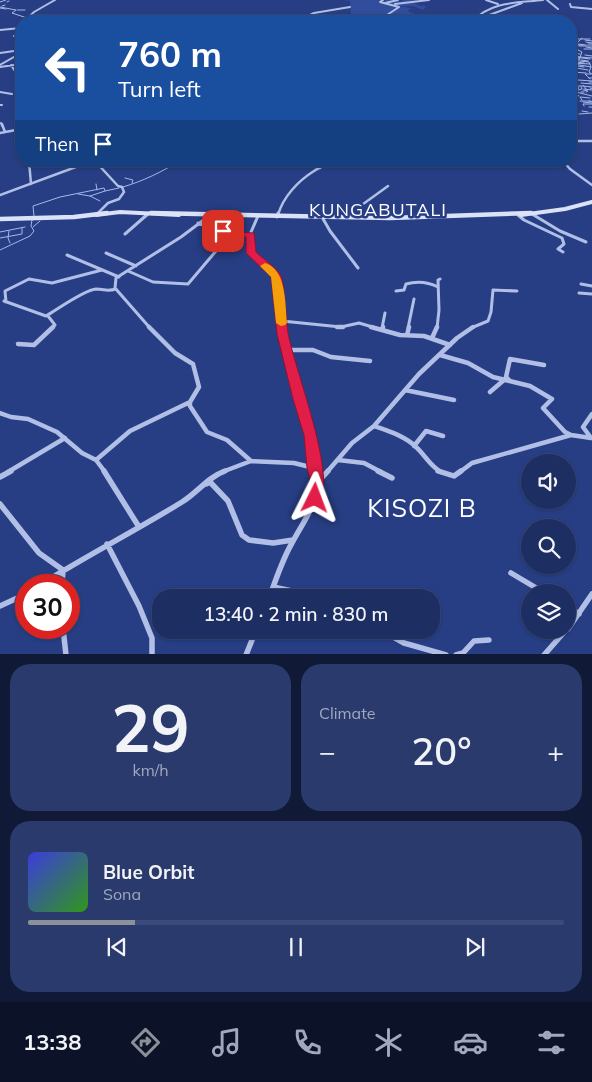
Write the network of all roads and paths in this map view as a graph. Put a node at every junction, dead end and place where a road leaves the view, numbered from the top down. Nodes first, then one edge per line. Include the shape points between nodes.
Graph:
1 (55, 0) edge
2 (383, 0) edge
3 (398, 0) edge
4 (429, 0) edge
5 (486, 0) edge
6 (530, 0) edge
7 (543, 0) edge
8 (547, 0) edge
9 (527, 1) junction
10 (385, 3) junction
11 (570, 4) dead end
12 (390, 5) junction
13 (498, 5) junction
14 (350, 8) dead end
15 (558, 9) dead end
16 (592, 9) edge
17 (31, 15) edge
18 (310, 15) edge
19 (387, 15) edge
20 (477, 15) edge
21 (489, 15) edge
22 (15, 28) edge
23 (0, 30) edge
24 (11, 38) dead end
25 (15, 39) edge
26 (15, 51) edge
27 (0, 52) edge
28 (15, 55) edge
29 (11, 65) junction
30 (15, 65) edge
31 (0, 66) edge
32 (15, 71) edge
33 (0, 92) edge
34 (12, 94) dead end
35 (1, 123) edge
36 (15, 130) edge
37 (5, 132) junction
38 (0, 133) edge
39 (577, 141) edge
40 (592, 142) edge
41 (30, 167) edge
42 (78, 167) edge
43 (100, 167) edge
44 (316, 167) edge
45 (568, 167) edge
46 (320, 168) joint
47 (31, 184) junction
48 (592, 185) edge
49 (388, 186) dead end
50 (0, 195) edge
51 (592, 202) edge
52 (98, 213) junction
53 (149, 213) junction
54 (532, 214) junction
55 (518, 215) junction
56 (208, 216) junction
57 (258, 216) junction
58 (277, 216) junction
59 (322, 217) junction
60 (345, 217) junction
61 (0, 219) edge
62 (198, 223) junction
63 (125, 234) dead end
64 (236, 234) junction
65 (251, 235) junction
66 (586, 242) dead end
67 (563, 252) dead end
68 (106, 253) dead end
69 (67, 255) dead end
70 (136, 266) junction
71 (358, 268) dead end
72 (102, 270) junction
73 (128, 271) junction
74 (119, 277) junction
75 (440, 279) dead end
76 (581, 284) dead end
77 (592, 286) edge
78 (438, 287) junction
79 (116, 289) junction
80 (396, 291) dead end
81 (517, 291) dead end
82 (579, 293) dead end
83 (592, 294) edge
84 (414, 299) dead end
85 (5, 301) joint
86 (385, 313) dead end
87 (48, 316) junction
88 (282, 321) junction
89 (382, 330) junction
90 (407, 335) junction
91 (432, 338) junction
92 (18, 344) dead end
93 (450, 345) junction
94 (288, 350) junction
95 (440, 355) junction
96 (370, 361) dead end
97 (544, 365) dead end
98 (506, 380) junction
99 (405, 390) junction
100 (490, 392) dead end
101 (454, 400) dead end
102 (190, 402) junction
103 (0, 413) edge
104 (592, 414) edge
105 (374, 426) junction
106 (571, 435) junction
107 (444, 436) dead end
108 (65, 438) junction
109 (592, 438) edge
110 (414, 446) junction
111 (96, 460) junction
112 (338, 460) junction
113 (251, 461) junction
114 (315, 470) junction
115 (326, 474) junction
116 (0, 477) edge
117 (392, 478) dead end
118 (318, 482) junction
119 (203, 485) junction
120 (0, 504) edge
121 (139, 526) junction
122 (293, 540) junction
123 (107, 544) junction
124 (63, 570) junction
125 (511, 573) dead end
126 (57, 574) edge
127 (63, 574) edge
128 (530, 584) edge
129 (273, 587) joint
130 (282, 589) edge
131 (592, 594) edge
132 (15, 599) edge
133 (0, 606) edge
134 (576, 612) edge
135 (579, 614) junction
136 (576, 618) edge
137 (64, 639) edge
138 (252, 639) edge
139 (398, 639) edge
140 (558, 639) edge
141 (489, 640) dead end
142 (66, 654) edge
143 (152, 654) edge
144 (246, 654) edge
145 (446, 654) edge
146 (456, 654) edge
147 (544, 654) edge

1 - 17 street
2 - 10 street via 380,2
3 - 10 street
4 - 12 street
5 - 13 street
6 - 9 street
7 - 9 street
8 - 15 street
9 - 13 street
9 - 21 street
10 - 12 street
11 - 16 street via 571,8
12 - 19 street via 399,7
13 - 20 street
14 - 18 street
22 - 23 street
24 - 25 street
26 - 27 street
28 - 31 street
29 - 30 street
29 - 31 street
29 - 32 street
33 - 34 street
35 - 37 street
36 - 37 street
37 - 38 street
39 - 40 street
41 - 47 street
42 - 47 street
43 - 52 street via 124,192
44 - 46 street
45 - 48 street
46 - 58 street via 287,196 279,206
47 - 50 street
49 - 60 street
51 - 54 main road
52 - 53 main road
52 - 61 main road via 74,217
53 - 56 main road
53 - 63 street
54 - 55 main road
54 - 66 street
55 - 60 main road
55 - 67 street via 564,240 558,249
56 - 57 main road
56 - 62 street
57 - 58 main road
57 - 65 street
58 - 59 main road
59 - 60 main road
59 - 71 street
62 - 64 street
62 - 70 street
64 - 65 street
64 - 73 street via 216,251 188,284 153,282
65 - 88 street via 251,253 276,276
68 - 70 street
69 - 72 street
70 - 73 street
72 - 74 street
72 - 85 street via 52,283 29,279 5,291
73 - 74 street
74 - 79 street via 115,280
75 - 78 street
76 - 77 street
78 - 80 street via 410,282 404,290
78 - 91 street via 439,309
79 - 87 street via 88,292
79 - 102 street via 175,353 193,364 200,387
81 - 93 street via 492,290 488,321 474,326
82 - 83 street
84 - 90 street
85 - 87 street
86 - 89 street
87 - 92 street via 55,325 34,345
88 - 89 street via 340,326 354,322
88 - 94 street
89 - 90 street
90 - 91 street
91 - 93 street
93 - 95 street
94 - 96 street via 313,350 330,357
94 - 114 street via 311,435
95 - 98 street
95 - 99 street
97 - 98 street via 510,359
98 - 100 street
98 - 106 street via 530,386 550,396 552,399 543,408
99 - 101 street
99 - 105 street
102 - 111 street via 130,432
102 - 113 street via 207,432 227,440
103 - 108 street via 11,418 28,419
104 - 109 street via 582,427
105 - 110 street
105 - 112 street via 352,443
106 - 109 street
106 - 110 street via 472,463 454,476 433,468
107 - 110 street via 426,432
108 - 111 street
108 - 116 street
111 - 121 street
112 - 115 street
112 - 117 street via 364,463
113 - 114 street via 294,463
113 - 119 street via 216,474
114 - 115 street
114 - 118 street
115 - 118 street
118 - 122 street via 309,515
119 - 121 street via 184,501
119 - 122 street via 210,482 228,501 242,535 248,540 273,543
120 - 124 street via 38,553
121 - 123 street
122 - 129 street
123 - 124 street
123 - 143 street via 139,606 152,638
124 - 126 street
124 - 127 street
125 - 128 street
129 - 130 street
131 - 135 street
132 - 133 street
134 - 135 street
135 - 136 street
137 - 142 street
138 - 144 street
139 - 145 street
140 - 147 street
141 - 146 street via 474,641 463,653

